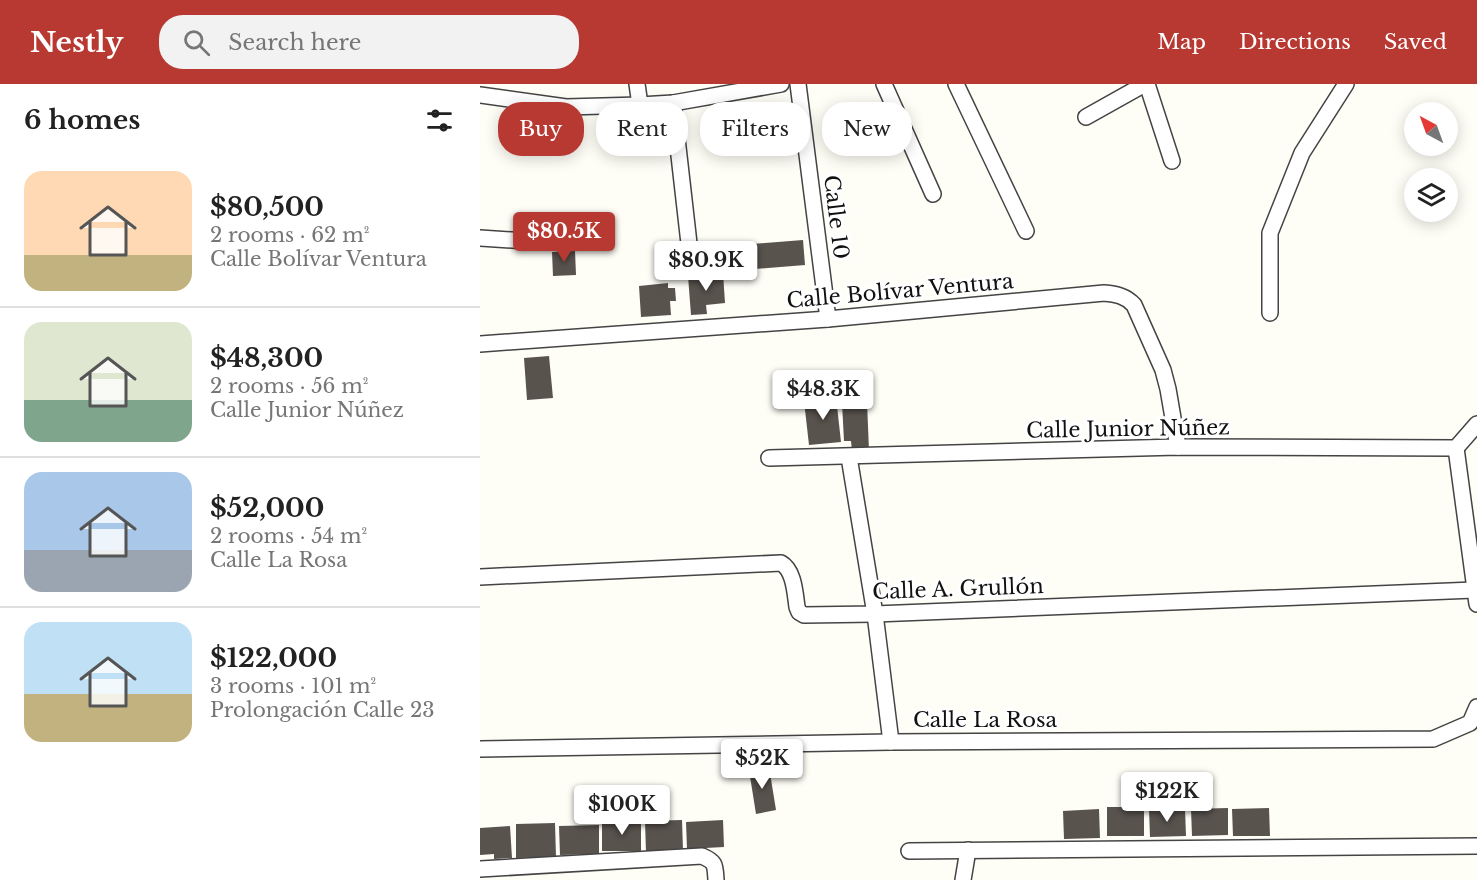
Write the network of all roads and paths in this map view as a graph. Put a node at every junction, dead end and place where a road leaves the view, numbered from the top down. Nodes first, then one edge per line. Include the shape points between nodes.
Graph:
1 (637, 84) edge
2 (781, 84) edge
3 (798, 84) edge
4 (884, 84) edge
5 (956, 84) edge
6 (1146, 84) edge
7 (1346, 84) edge
8 (480, 95) edge
9 (640, 102) edge
10 (679, 102) edge
11 (596, 106) edge
12 (1086, 117) dead end
13 (679, 156) edge
14 (1172, 161) dead end
15 (933, 194) dead end
16 (1026, 231) dead end
17 (480, 238) edge
18 (543, 242) dead end
19 (691, 261) dead end
20 (1270, 313) dead end
21 (828, 319) junction
22 (480, 344) edge
23 (1477, 424) edge
24 (1178, 447) junction
25 (1456, 448) junction
26 (849, 457) junction
27 (769, 458) dead end
28 (480, 577) edge
29 (1476, 597) edge
30 (875, 614) junction
31 (1477, 707) edge
32 (891, 742) junction
33 (480, 749) edge
34 (1477, 846) edge
35 (968, 850) junction
36 (909, 851) dead end
37 (480, 870) edge
38 (716, 880) edge
39 (963, 880) edge

1 - 9 street
2 - 10 street
3 - 21 street, Calle 10
4 - 15 street
5 - 16 street
6 - 12 street
6 - 14 street
7 - 20 street via 1302,153 1270,233
8 - 11 street via 566,107
13 - 19 street
17 - 18 street
21 - 22 street, Calle Bolívar Ventura
21 - 24 street, Calle Bolívar Ventura via 1104,293 1122,296 1134,305 1163,370
23 - 25 street
24 - 25 street, Calle Junior Núñez
24 - 26 street, Calle Junior Núñez
25 - 29 street
26 - 27 street, Calle Junior Núñez
26 - 30 street
28 - 30 street, Calle A. Grullón via 781,563 787,566 797,607 804,615
29 - 30 street, Calle A. Grullón
30 - 32 street
31 - 32 street, Calle La Rosa via 1470,723 1433,739
32 - 33 street, Calle La Rosa
34 - 35 street
35 - 36 street
35 - 39 street
37 - 38 street via 702,856 715,866

